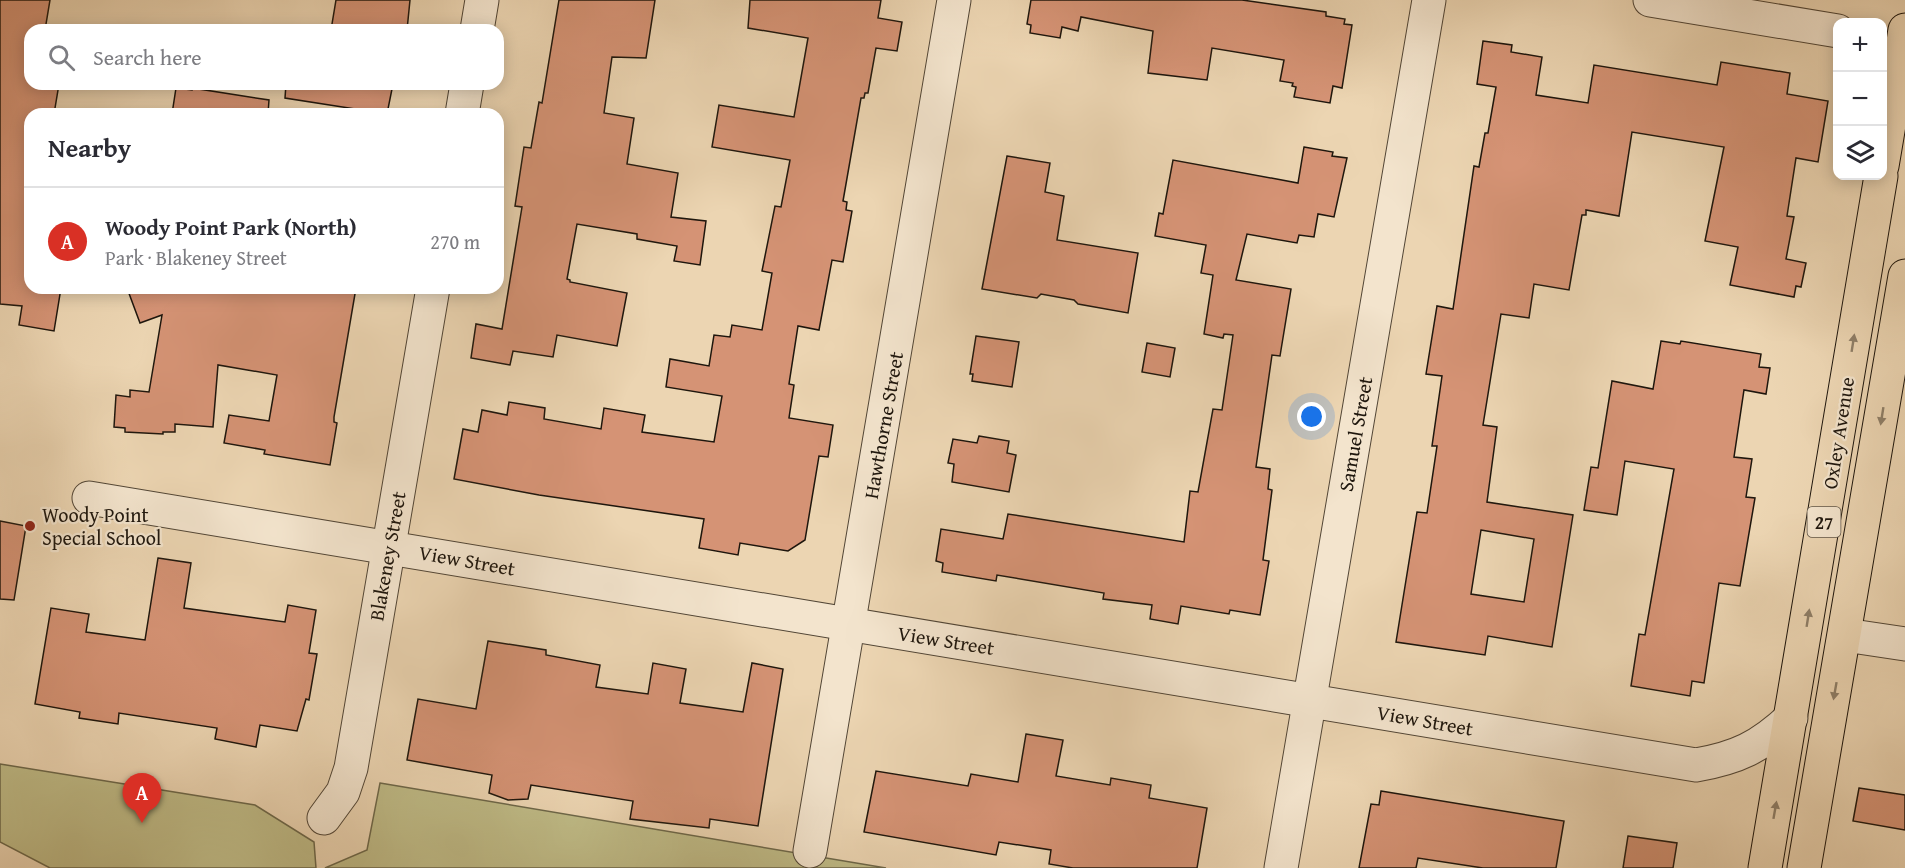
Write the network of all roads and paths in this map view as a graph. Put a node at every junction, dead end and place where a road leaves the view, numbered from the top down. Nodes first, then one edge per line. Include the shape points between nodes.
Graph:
1 (482, 0) edge
2 (954, 0) edge
3 (1429, 0) edge
4 (1650, 0) edge
5 (478, 24) edge
6 (1833, 30) edge
7 (1899, 38) edge
8 (467, 90) edge
9 (463, 108) edge
10 (1887, 128) edge
11 (1880, 180) edge
12 (1905, 276) edge
13 (432, 294) edge
14 (89, 498) dead end
15 (389, 546) junction
16 (847, 624) junction
17 (1845, 635) junction
18 (1905, 644) edge
19 (1310, 701) junction
20 (1791, 718) junction
21 (324, 818) dead end
22 (810, 850) dead end
23 (1281, 868) edge
24 (1765, 868) edge
25 (1804, 868) edge

1 - 5 street
2 - 16 street, Hawthorne Street
3 - 19 street, Samuel Street
4 - 6 street
7 - 10 main road
8 - 9 street
20 -> 11 main road, Oxley Avenue / 27
12 -> 17 main road, Oxley Avenue / 27
13 - 15 street, Blakeney Street
14 - 15 street, View Street
15 - 16 street, View Street
15 - 21 street, Blakeney Street via 351,768 344,792
16 - 19 street, View Street
16 - 22 street, Hawthorne Street
17 - 18 street
17 -> 25 main road, Oxley Avenue / 27
19 - 20 street, View Street via 1695,765 1740,755
19 - 23 street, Samuel Street
24 -> 20 main road, Oxley Avenue / 27

